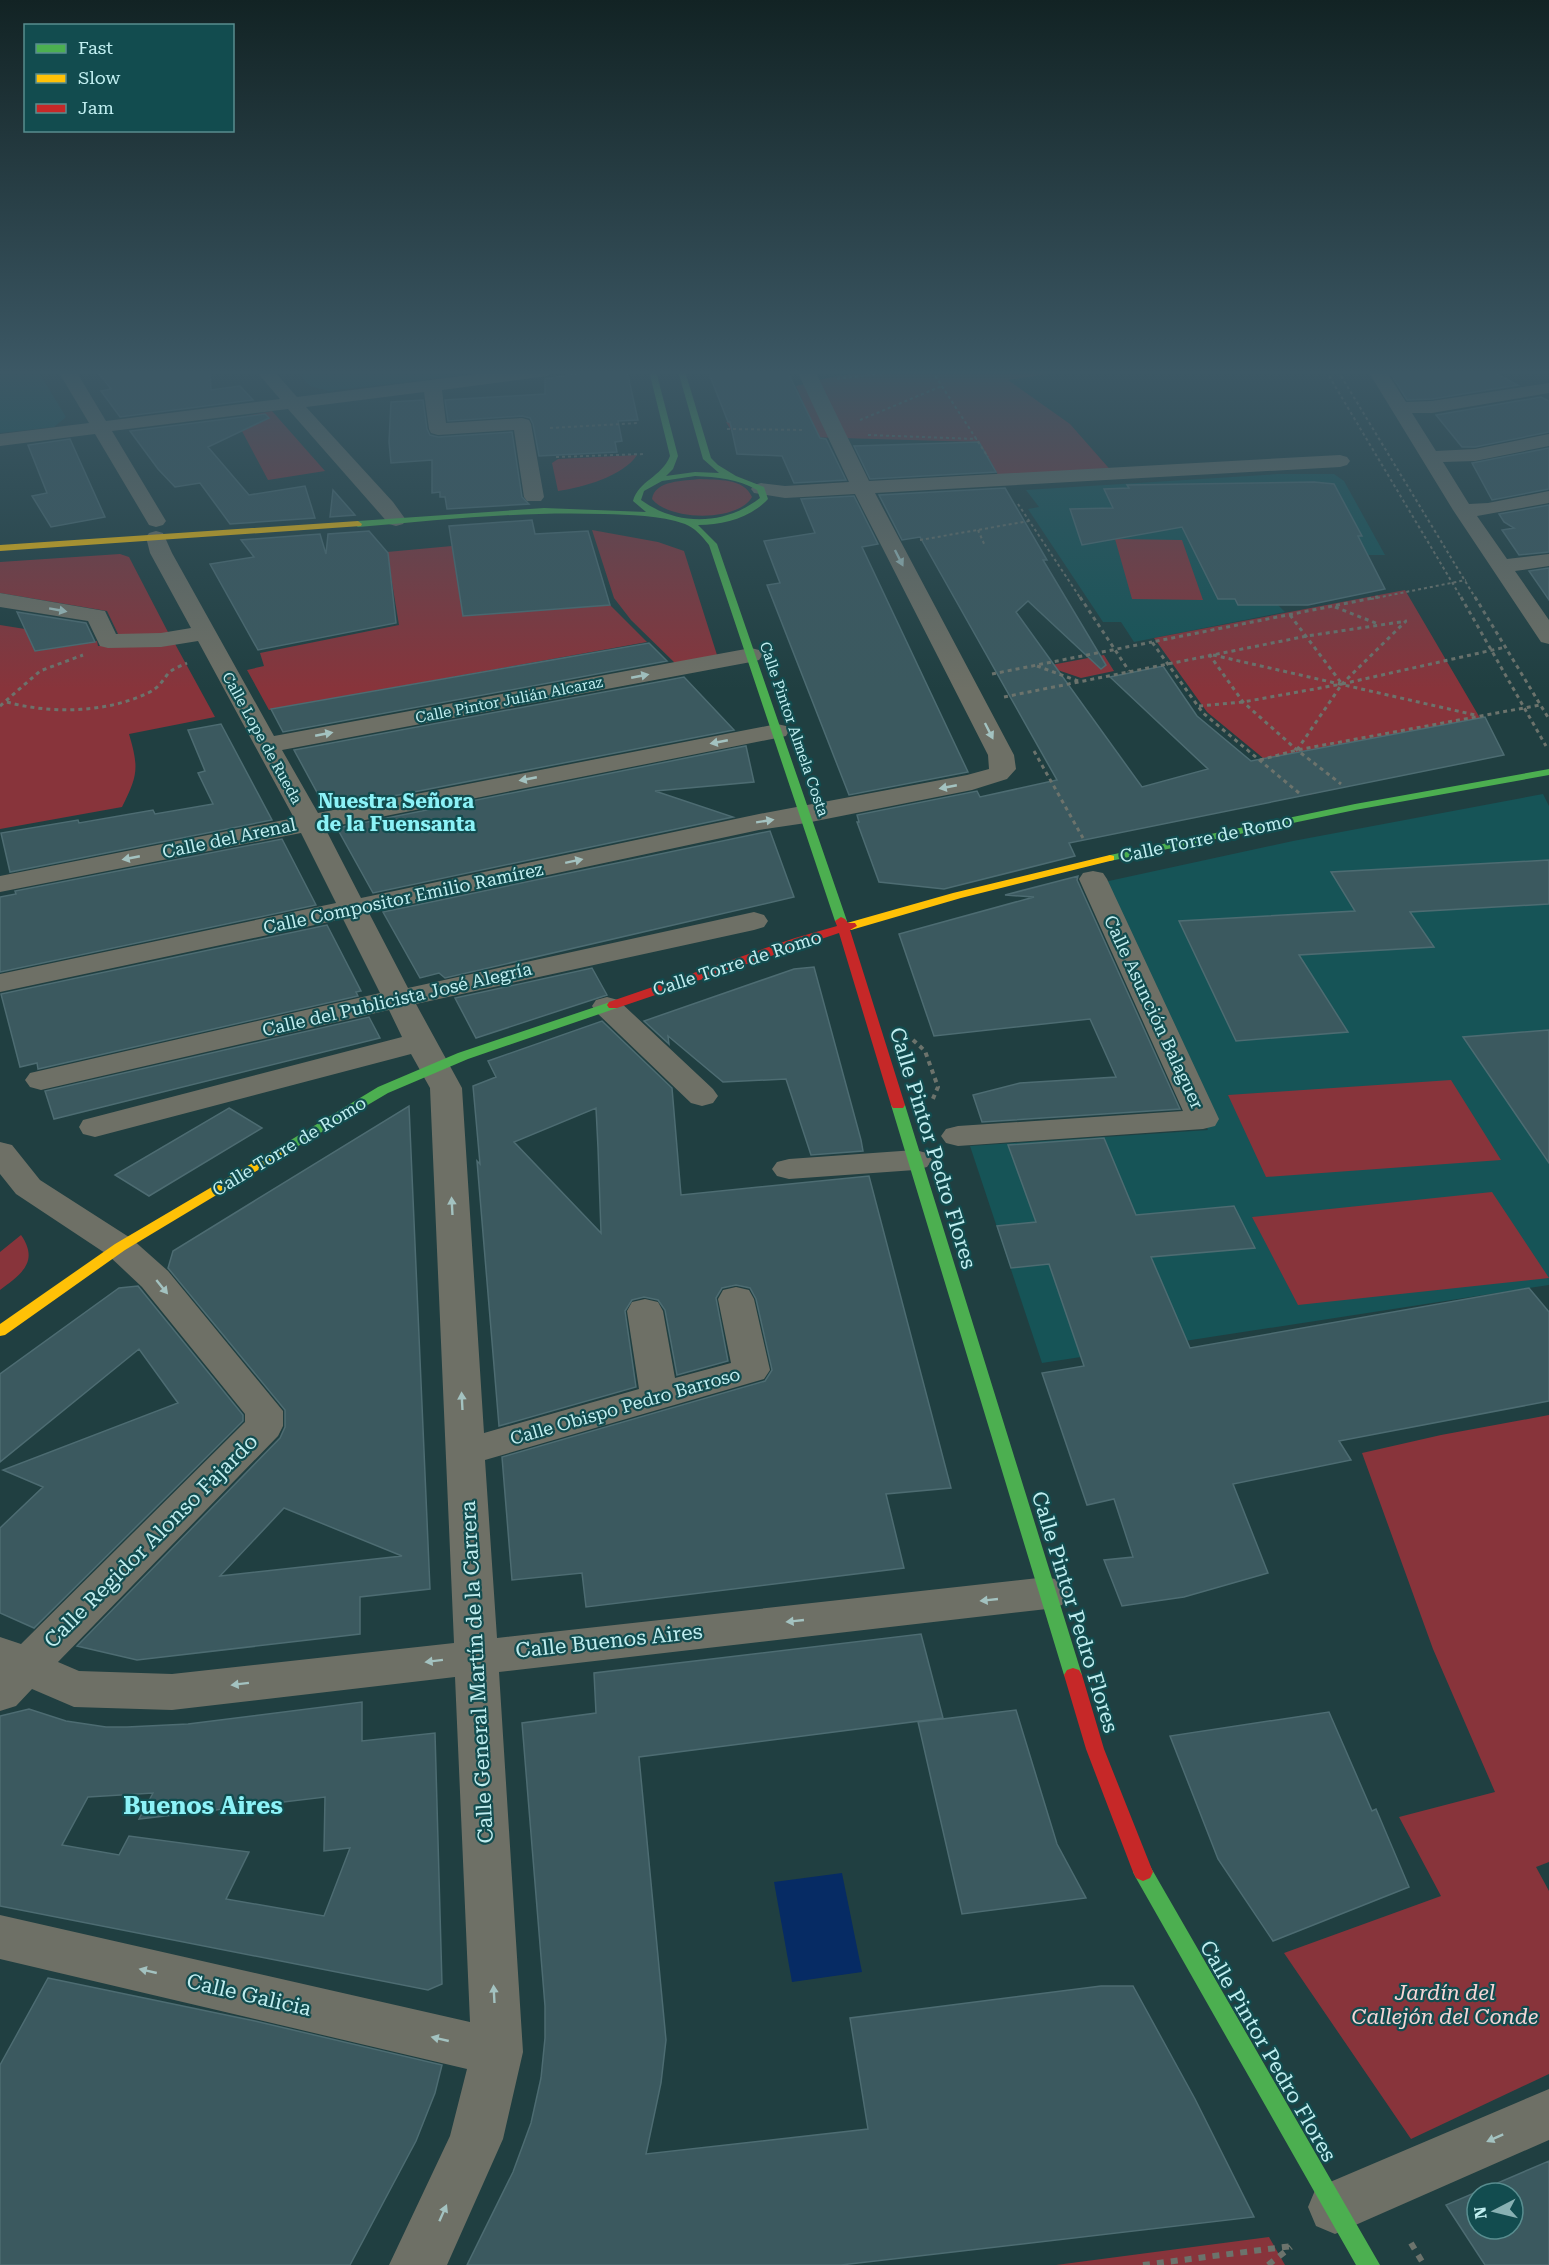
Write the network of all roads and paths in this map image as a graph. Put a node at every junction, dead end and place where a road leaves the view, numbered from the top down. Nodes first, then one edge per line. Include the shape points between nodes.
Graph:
1 (127, 477) edge
2 (360, 477) edge
3 (530, 477) edge
4 (660, 477) edge
5 (681, 477) edge
6 (729, 477) edge
7 (733, 477) joint
8 (857, 477) edge
9 (999, 477) edge
10 (1060, 477) edge
11 (1389, 477) edge
12 (1403, 477) edge
13 (1443, 477) edge
14 (1001, 480) junction
15 (653, 482) junction
16 (862, 488) junction
17 (640, 490) junction
18 (763, 493) junction
19 (1549, 497) edge
20 (534, 498) dead end
21 (571, 509) junction
22 (1463, 510) junction
23 (656, 515) junction
24 (730, 518) junction
25 (396, 520) junction
26 (684, 520) junction
27 (1029, 521) junction
28 (156, 529) junction
29 (978, 530) junction
30 (918, 541) dead end
31 (712, 542) junction
32 (985, 546) dead end
33 (0, 548) edge
34 (1549, 560) edge
35 (1500, 566) junction
36 (1466, 580) junction
37 (1452, 582) junction
38 (0, 600) edge
39 (1334, 606) junction
40 (1538, 608) edge
41 (1290, 615) junction
42 (1380, 625) junction
43 (205, 633) junction
44 (1307, 636) junction
45 (1549, 637) edge
46 (136, 640) junction
47 (1152, 642) junction
48 (1506, 647) junction
49 (1115, 650) junction
50 (1492, 650) junction
51 (1209, 654) junction
52 (751, 655) junction
53 (192, 661) dead end
54 (1168, 663) junction
55 (1037, 666) junction
56 (1129, 671) junction
57 (985, 676) dead end
58 (1080, 681) junction
59 (1342, 684) junction
60 (997, 698) dead end
61 (7, 702) junction
62 (1243, 702) junction
63 (1540, 705) junction
64 (0, 706) edge
65 (1198, 706) junction
66 (1524, 706) junction
67 (1477, 716) junction
68 (1549, 719) edge
69 (777, 731) junction
70 (267, 745) junction
71 (1297, 750) junction
72 (1549, 750) edge
73 (1259, 760) junction
74 (1546, 772) edge
75 (1344, 787) dead end
76 (1303, 796) dead end
77 (806, 815) junction
78 (309, 822) junction
79 (1093, 879) dead end
80 (0, 884) edge
81 (352, 908) junction
82 (754, 921) dead end
83 (844, 928) junction
84 (0, 983) edge
85 (398, 999) junction
86 (607, 1006) junction
87 (907, 1035) dead end
88 (427, 1054) junction
89 (41, 1080) dead end
90 (702, 1096) dead end
91 (930, 1107) dead end
92 (95, 1127) dead end
93 (958, 1136) dead end
94 (0, 1152) edge
95 (915, 1160) junction
96 (789, 1169) dead end
97 (120, 1247) junction
98 (736, 1299) dead end
99 (645, 1311) dead end
100 (0, 1331) edge
101 (659, 1396) junction
102 (465, 1452) junction
103 (1047, 1593) junction
104 (477, 1656) junction
105 (9, 1671) edge
106 (0, 1937) edge
107 (497, 2052) junction
108 (1549, 2114) edge
109 (1357, 2198) junction
110 (417, 2265) edge
111 (1143, 2265) edge
112 (1268, 2265) edge
113 (1370, 2265) edge
114 (1425, 2265) edge

1 - 28 street, Calle Lope de Rueda
2 - 25 street
3 - 20 street
4 - 15 main road
5 - 15 main road
6 - 7 main road
7 - 18 main road via 754,484
8 - 16 street
9 - 14 path
10 - 14 street
11 - 37 path
12 - 36 path
13 - 22 street
14 - 16 street
14 - 27 path
15 - 17 main road
16 - 18 street
16 -> 77 street, Calle Compositor Emilio Ramírez via 1001,755 1003,769 972,782
17 - 21 main road
17 - 23 main road via 640,505
18 - 24 main road via 757,508
19 - 22 street
21 - 23 main road
21 - 25 main road
22 - 35 street
23 - 26 main road
24 - 26 main road
24 - 31 main road via 715,530
25 - 28 main road
26 - 31 main road via 702,530
27 - 29 path
27 - 49 path
28 - 33 main road
28 - 43 street, Calle Lope de Rueda via 161,553
29 - 30 path
29 - 32 path
31 - 52 main road, Calle Pintor Almela Costa
34 - 35 street
35 - 40 street
36 - 37 path
36 - 48 path
37 - 39 path
37 - 50 path
38 -> 46 street via 97,616 108,641
39 - 41 path
39 - 42 path
40 - 45 street
41 - 44 path
41 - 47 path
42 - 44 path
42 - 59 path via 1407,621
43 - 46 street
43 - 70 street, Calle Lope de Rueda
44 - 51 path
44 - 59 path
46 - 61 path via 42,669
47 - 49 path
47 - 54 path
48 - 50 path
48 - 63 path
49 - 55 path
49 - 56 path
50 - 59 path
50 - 66 path
51 - 54 path
51 - 59 path
51 - 62 path
52 - 69 main road, Calle Pintor Almela Costa
70 -> 52 street, Calle Pintor Julián Alcaraz
53 - 61 path via 168,673 156,689 100,705 72,710 39,709
54 - 56 path
54 - 65 path
55 - 57 path
55 - 58 path
56 - 58 path
58 - 60 path
59 - 62 path
59 - 67 path
59 - 71 path
61 - 64 path
62 - 65 path
62 - 71 path
63 - 66 path
63 - 68 path
65 - 73 path
66 - 67 path
66 - 72 path
67 - 71 path
69 - 77 main road, Calle Pintor Almela Costa
69 -> 78 street, Calle del Arenal
70 - 78 street, Calle Lope de Rueda
71 - 73 path
71 - 75 path
73 - 76 path
74 - 83 main road, Calle Torre de Romo via 1085,862
81 -> 77 street, Calle Compositor Emilio Ramírez
77 - 83 main road, Calle Pintor Almela Costa
78 -> 80 street, Calle del Arenal
78 - 81 street, Calle Lope de Rueda
79 - 93 street, Calle Asunción Balaguer via 1203,1119
81 - 84 street, Calle Compositor Emilio Ramírez
81 - 85 street, Calle Lope de Rueda
82 - 85 street, Calle del Publicista José Alegría
83 - 86 main road, Calle Torre de Romo
83 - 95 main road, Calle Pintor Pedro Flores
85 - 88 street, Calle Lope de Rueda
85 - 89 street, Calle del Publicista José Alegría
86 - 88 main road, Calle Torre de Romo
86 - 90 street
87 - 91 path via 926,1051 938,1087
88 - 92 street, Calle Torre de Romo
88 - 97 main road, Calle Torre de Romo via 383,1090
102 -> 88 street, Calle General Martín de la Carrera via 446,1088
94 - 97 street, Calle Regidor Alonso Fajardo via 28,1187
95 - 96 street
95 - 103 main road, Calle Pintor Pedro Flores
97 - 100 main road, Calle Torre de Romo
97 -> 105 street, Calle Regidor Alonso Fajardo via 156,1279 264,1411 264,1426
98 - 101 street, Calle Obispo Pedro Barroso via 751,1370
99 - 101 street
101 - 102 street, Calle Obispo Pedro Barroso
102 - 104 street, Calle General Martín de la Carrera
103 -> 104 street, Calle Buenos Aires
103 - 109 main road, Calle Pintor Pedro Flores via 1095,1749 1142,1870 1170,1923
104 -> 105 street, Calle Buenos Aires via 172,1692 74,1689
107 -> 104 street, Calle General Martín de la Carrera
107 -> 106 street, Calle Galicia
110 -> 107 street, Calle General Martín de la Carrera via 476,2139
108 -> 109 street
109 - 113 main road, Calle Pintor Pedro Flores
109 - 114 path
111 - 112 path via 1292,2246

